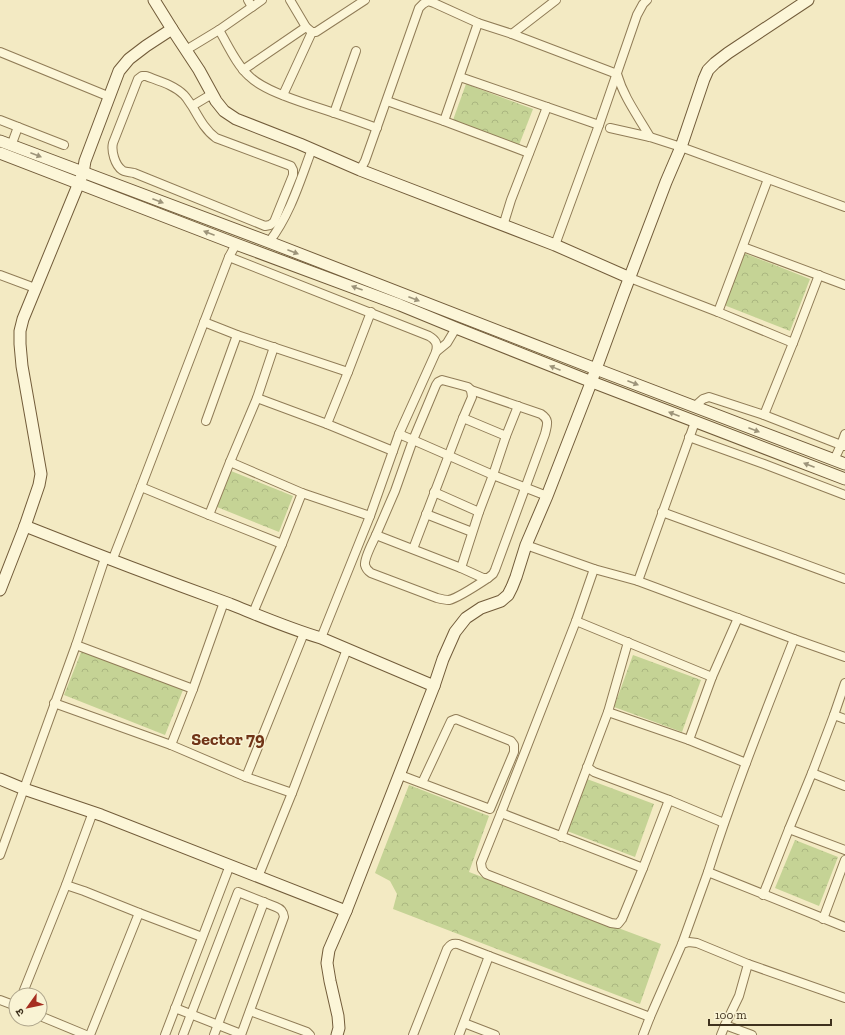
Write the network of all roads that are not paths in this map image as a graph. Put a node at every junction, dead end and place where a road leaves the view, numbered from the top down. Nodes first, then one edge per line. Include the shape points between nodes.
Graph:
1 (154, 0) edge
2 (262, 0) edge
3 (290, 0) edge
4 (365, 0) edge
5 (556, 0) edge
6 (647, 0) edge
7 (808, 0) edge
8 (250, 3) edge
9 (478, 23) junction
10 (172, 29) junction
11 (309, 29) junction
12 (219, 30) junction
13 (512, 34) junction
14 (186, 50) junction
15 (356, 51) dead end
16 (0, 52) edge
17 (243, 70) junction
18 (617, 74) junction
19 (460, 76) junction
20 (212, 94) junction
21 (283, 95) junction
22 (110, 96) junction
23 (387, 101) junction
24 (192, 106) junction
25 (547, 107) junction
26 (334, 113) junction
27 (0, 120) edge
28 (444, 121) junction
29 (599, 125) junction
30 (18, 127) junction
31 (377, 128) junction
32 (610, 128) dead end
33 (650, 137) junction
34 (0, 142) edge
35 (64, 145) dead end
36 (11, 146) junction
37 (681, 147) junction
38 (312, 149) junction
39 (0, 153) edge
40 (529, 153) junction
41 (360, 170) junction
42 (80, 178) junction
43 (768, 179) junction
44 (845, 207) edge
45 (503, 226) junction
46 (269, 242) junction
47 (236, 244) junction
48 (556, 245) junction
49 (743, 247) junction
50 (229, 257) junction
51 (0, 275) edge
52 (819, 276) junction
53 (630, 278) junction
54 (845, 286) edge
55 (35, 288) junction
56 (371, 312) junction
57 (718, 312) junction
58 (204, 322) junction
59 (456, 328) junction
60 (237, 335) junction
61 (793, 343) junction
62 (274, 347) junction
63 (436, 352) junction
64 (596, 369) junction
65 (348, 372) junction
66 (592, 382) junction
67 (471, 390) junction
68 (257, 398) junction
69 (518, 406) junction
70 (694, 407) junction
71 (764, 415) junction
72 (463, 418) junction
73 (206, 422) dead end
74 (694, 422) junction
75 (327, 424) junction
76 (399, 434) junction
77 (845, 434) edge
78 (506, 436) junction
79 (689, 436) junction
80 (412, 440) junction
81 (843, 445) edge
82 (393, 451) junction
83 (448, 456) junction
84 (834, 460) junction
85 (230, 462) junction
86 (845, 464) edge
87 (493, 475) junction
88 (845, 479) edge
89 (141, 487) junction
90 (526, 488) junction
91 (434, 492) junction
92 (302, 493) junction
93 (845, 495) edge
94 (547, 496) junction
95 (479, 512) junction
96 (662, 512) junction
97 (426, 514) junction
98 (209, 515) junction
99 (370, 516) junction
100 (25, 526) junction
101 (472, 532) junction
102 (376, 535) junction
103 (282, 544) junction
104 (526, 545) junction
105 (413, 549) junction
106 (108, 559) junction
107 (461, 568) junction
108 (594, 569) junction
109 (488, 578) junction
110 (845, 579) edge
111 (638, 581) junction
112 (0, 590) edge
113 (224, 602) junction
114 (254, 613) junction
115 (738, 618) junction
116 (576, 621) junction
117 (304, 633) junction
118 (321, 638) junction
119 (794, 639) junction
120 (628, 642) junction
121 (76, 645) junction
122 (347, 649) junction
123 (845, 657) edge
124 (712, 677) junction
125 (845, 683) edge
126 (434, 686) junction
127 (193, 689) junction
128 (54, 703) junction
129 (608, 712) junction
130 (834, 715) junction
131 (845, 719) edge
132 (690, 740) junction
133 (171, 745) junction
134 (746, 763) junction
135 (587, 767) junction
136 (812, 773) junction
137 (400, 775) junction
138 (246, 777) junction
139 (0, 779) edge
140 (422, 783) junction
141 (845, 786) edge
142 (24, 789) junction
143 (292, 793) junction
144 (669, 800) junction
145 (93, 812) junction
146 (501, 813) junction
147 (724, 823) junction
148 (789, 829) junction
149 (561, 837) junction
150 (845, 850) edge
151 (0, 855) edge
152 (845, 860) edge
153 (230, 865) junction
154 (643, 868) junction
155 (708, 872) junction
156 (258, 877) junction
157 (66, 885) junction
158 (763, 895) junction
159 (264, 902) junction
160 (346, 911) junction
161 (139, 914) junction
162 (823, 919) junction
163 (845, 927) edge
164 (202, 937) junction
165 (682, 944) junction
166 (489, 956) junction
167 (748, 964) junction
168 (25, 987) edge
169 (845, 998) edge
170 (175, 1008) junction
171 (250, 1011) junction
172 (191, 1014) junction
173 (650, 1017) junction
174 (48, 1019) edge
175 (464, 1023) junction
176 (218, 1025) junction
177 (725, 1025) junction
178 (86, 1035) edge
179 (90, 1035) edge
180 (165, 1035) edge
181 (183, 1035) edge
182 (214, 1035) edge
183 (241, 1035) edge
184 (310, 1035) edge
185 (337, 1035) edge
186 (413, 1035) edge
187 (459, 1035) edge
188 (495, 1035) edge
189 (643, 1035) edge
190 (721, 1035) edge
191 (752, 1035) edge

1 - 10 street
2 - 8 street
3 - 11 street
4 - 11 street via 316,32
5 - 13 street
6 - 18 street via 637,15
7 - 37 street via 728,53 708,70
8 - 12 street
9 - 13 street
9 - 19 street
9 - 23 street via 434,3 428,1 423,4 419,8
10 - 14 street
10 - 22 street via 129,59 119,71
11 - 17 street
11 - 21 street
12 - 14 street
12 - 17 street
13 - 18 street
14 - 20 street
15 - 26 street
16 - 22 street
17 - 21 street via 250,78
18 - 29 street
18 - 33 street via 625,96
19 - 25 street
19 - 28 street
20 - 24 street
20 - 38 street via 224,111 236,119
21 - 26 street
22 - 42 street
23 - 28 street
23 - 31 street
24 - 24 street via 178,90 142,76 138,79 113,143 112,153 116,162 122,170 265,226 270,225 274,222 293,175 291,166 216,138 205,128
25 - 29 street
25 - 40 street
26 - 31 street
27 - 30 street
28 - 40 street
29 - 48 street
30 - 35 street
30 - 36 street
31 - 41 street
32 - 33 street
33 - 37 street
34 - 36 street
36 -> 42 street
37 - 43 street
37 - 53 street
38 - 41 street
38 - 46 street via 284,220
39 - 42 street
40 - 45 street
41 - 45 street
42 -> 46 street
47 -> 42 street
42 - 55 street
43 - 44 street
43 - 49 street
45 - 48 street
46 -> 64 street
47 - 50 street
59 -> 47 street via 400,304
48 - 53 street
49 - 52 street
49 - 57 street
50 - 56 street
50 - 58 street
51 - 55 street
52 - 54 street
52 - 61 street
53 - 57 street
53 - 64 street
55 - 100 street via 23,319 20,344 41,474
56 - 63 street via 429,336 435,340
56 - 65 street
57 - 61 street
58 - 60 street
58 - 89 street
59 - 63 street via 447,343
66 -> 59 street
60 - 62 street
60 - 73 street
61 - 71 street
62 - 65 street
62 - 68 street
63 - 76 street
64 - 66 street
64 -> 70 street
65 - 75 street
74 -> 66 street
66 - 94 street
67 - 69 street
67 - 72 street via 472,397
67 - 80 street via 447,381 438,382
68 - 75 street
68 - 85 street
69 - 78 street
69 - 90 street via 541,414 548,424
70 - 71 street via 702,398 709,397
70 -> 84 street
71 - 81 street
72 - 78 street
72 - 83 street
74 - 79 street
88 -> 74 street
75 - 82 street
76 - 80 street
76 - 82 street
77 - 81 street
78 - 87 street
79 - 93 street
79 - 96 street
80 - 83 street
80 - 102 street via 395,491
81 - 84 street
82 - 99 street
83 - 87 street
83 - 91 street
84 - 86 street
85 - 92 street
85 - 98 street
87 - 90 street
87 - 95 street
89 - 98 street
89 - 106 street
90 - 94 street
90 - 109 street via 493,574
91 - 95 street
91 - 97 street
92 - 99 street
92 - 103 street
94 - 104 street
95 - 101 street
96 - 110 street
96 - 111 street
97 - 101 street
97 - 105 street
98 - 103 street
99 - 118 street
100 - 106 street
100 - 112 street
101 - 107 street
102 - 105 street
102 - 109 street via 365,566 378,576 443,600 450,600
103 - 114 street
104 - 108 street
104 - 126 street via 508,595 501,602 481,608 466,618 455,632
105 - 107 street
106 - 113 street
106 - 121 street
107 - 109 street
108 - 111 street
108 - 116 street
111 - 115 street
113 - 114 street
113 - 127 street
114 - 117 street
115 - 119 street
115 - 124 street
116 - 120 street
116 - 146 street
117 - 118 street
117 - 138 street
118 - 122 street
119 - 123 street
119 - 134 street
120 - 124 street
120 - 129 street
121 - 127 street
121 - 128 street
122 - 126 street
122 - 143 street
124 - 132 street
125 - 130 street
126 - 137 street
127 - 133 street
128 - 133 street
128 - 142 street
129 - 132 street
129 - 135 street
130 - 131 street
130 - 136 street
132 - 134 street
133 - 138 street
134 - 147 street
135 - 144 street via 594,772
135 - 149 street
136 - 141 street
136 - 148 street
137 - 140 street
137 - 160 street
138 - 143 street
139 - 142 street
140 - 140 street via 490,809 514,752 514,745 510,741 456,719 451,721
142 - 145 street
142 - 151 street
143 - 156 street
144 - 147 street
144 - 154 street
145 - 153 street
145 - 157 street
146 - 149 street
146 - 154 street via 481,863 486,874 611,923 618,924 622,920
147 - 155 street
148 - 150 street
148 - 158 street
149 - 154 street
152 - 162 street
153 - 156 street
153 - 164 street
155 - 158 street
155 - 165 street
156 - 160 street
157 - 161 street
157 - 168 street
158 - 162 street
159 - 171 street via 281,910 284,917
159 - 172 street via 238,892
159 - 176 street
160 - 185 street via 329,950 327,963 338,1016
161 - 164 street
161 - 179 street
162 - 163 street
164 - 170 street
165 - 167 street via 697,943
165 - 173 street
166 - 173 street
166 - 175 street
166 - 186 street via 458,944 449,945
167 - 169 street
167 - 177 street via 739,996
170 - 172 street
170 - 180 street
171 - 183 street
171 - 184 street
172 - 176 street
172 - 181 street
173 - 189 street
174 - 178 street
175 - 187 street
175 - 188 street
176 - 182 street
176 - 183 street
177 - 190 street
177 - 191 street

